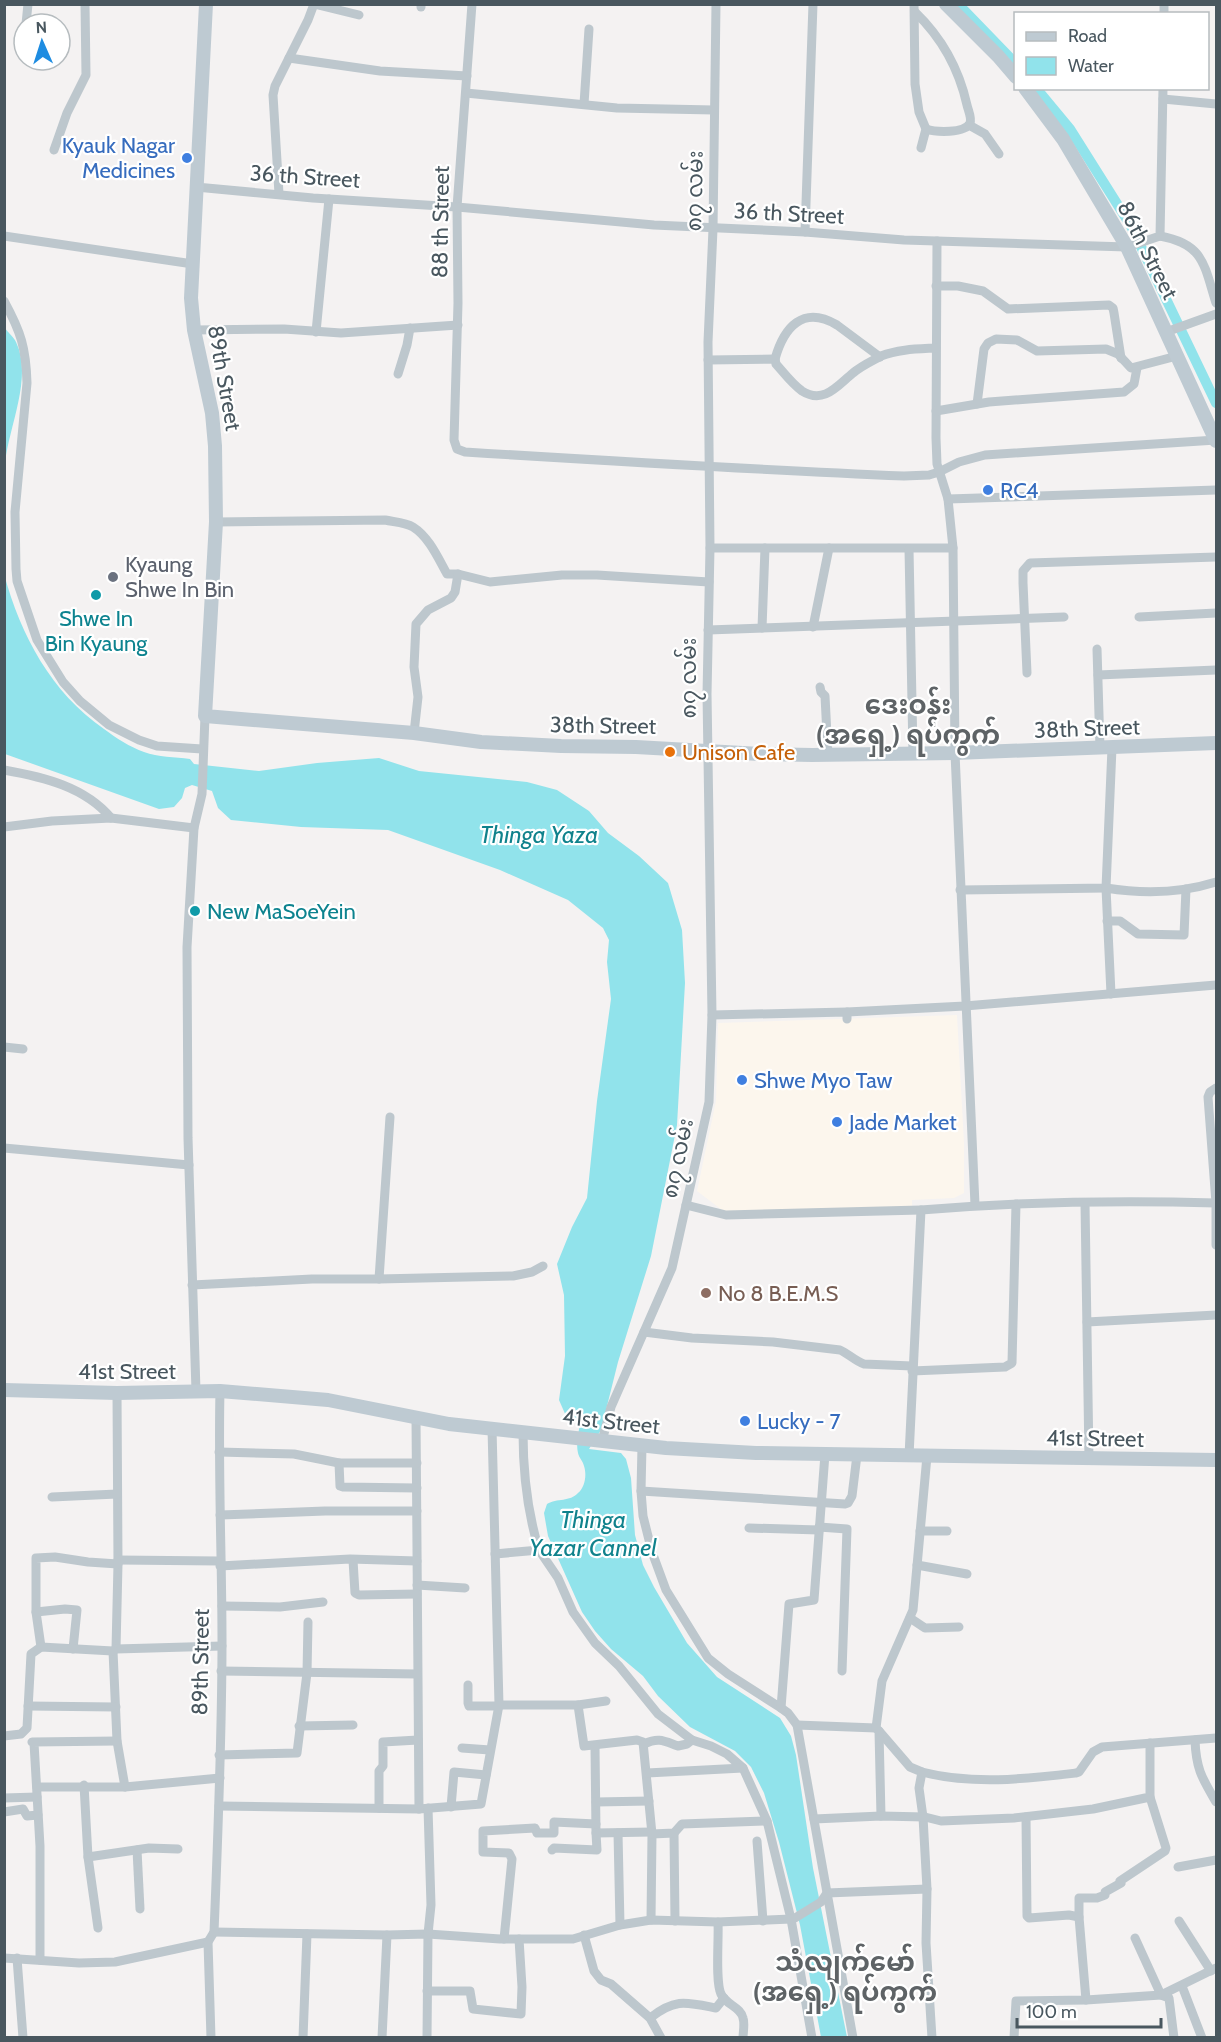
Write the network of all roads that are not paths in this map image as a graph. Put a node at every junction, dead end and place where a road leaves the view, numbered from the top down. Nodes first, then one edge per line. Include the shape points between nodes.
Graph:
1 (85, 4) edge
2 (206, 4) edge
3 (314, 4) edge
4 (472, 4) edge
5 (716, 4) edge
6 (813, 4) edge
7 (946, 4) edge
8 (914, 8) edge
9 (359, 15) dead end
10 (589, 29) dead end
11 (289, 58) junction
12 (1014, 75) edge
13 (467, 76) junction
14 (1026, 90) edge
15 (1163, 90) edge
16 (466, 93) junction
17 (1163, 99) junction
18 (584, 104) junction
19 (1216, 104) edge
20 (714, 110) junction
21 (969, 125) junction
22 (926, 129) junction
23 (921, 148) dead end
24 (54, 150) dead end
25 (999, 154) dead end
26 (196, 187) junction
27 (279, 194) junction
28 (329, 199) junction
29 (457, 207) junction
30 (713, 229) junction
31 (805, 232) junction
32 (4, 236) edge
33 (1160, 236) junction
34 (937, 241) junction
35 (1130, 246) junction
36 (193, 264) junction
37 (936, 286) junction
38 (4, 301) edge
39 (1216, 303) edge
40 (1216, 314) edge
41 (458, 325) junction
42 (410, 328) junction
43 (194, 330) junction
44 (1171, 330) junction
45 (316, 332) junction
46 (936, 348) junction
47 (1177, 356) junction
48 (880, 357) junction
49 (1121, 358) junction
50 (775, 359) junction
51 (708, 360) junction
52 (1137, 368) junction
53 (398, 374) dead end
54 (977, 404) junction
55 (936, 411) junction
56 (1216, 440) edge
57 (709, 465) junction
58 (939, 472) junction
59 (1216, 490) edge
60 (948, 499) junction
61 (216, 522) junction
62 (710, 548) junction
63 (765, 548) junction
64 (829, 548) junction
65 (953, 548) junction
66 (909, 549) junction
67 (1216, 557) edge
68 (458, 574) junction
69 (710, 582) junction
70 (1216, 612) edge
71 (1064, 617) dead end
72 (1139, 617) dead end
73 (1023, 619) junction
74 (953, 621) junction
75 (910, 624) junction
76 (813, 627) junction
77 (762, 628) junction
78 (708, 630) junction
79 (1097, 649) dead end
80 (1216, 670) edge
81 (1027, 673) dead end
82 (1098, 675) junction
83 (820, 687) dead end
84 (205, 716) junction
85 (414, 733) junction
86 (1216, 743) edge
87 (1106, 748) junction
88 (708, 750) junction
89 (955, 753) junction
90 (202, 754) junction
91 (913, 754) junction
92 (828, 755) junction
93 (4, 770) edge
94 (111, 819) junction
95 (4, 827) edge
96 (194, 828) junction
97 (1216, 882) edge
98 (1106, 888) junction
99 (1186, 889) junction
100 (960, 890) junction
101 (1107, 921) junction
102 (1216, 985) edge
103 (1111, 994) junction
104 (965, 1006) junction
105 (712, 1015) junction
106 (4, 1047) edge
107 (23, 1049) dead end
108 (1216, 1088) edge
109 (390, 1117) dead end
110 (4, 1148) edge
111 (189, 1165) junction
112 (1085, 1203) junction
113 (1216, 1203) edge
114 (1016, 1204) junction
115 (686, 1205) junction
116 (975, 1205) junction
117 (921, 1210) junction
118 (1216, 1245) edge
119 (543, 1266) dead end
120 (379, 1280) junction
121 (192, 1285) junction
122 (1216, 1315) edge
123 (1087, 1322) junction
124 (644, 1332) junction
125 (912, 1368) junction
126 (4, 1390) edge
127 (196, 1391) junction
128 (220, 1391) junction
129 (117, 1393) junction
130 (416, 1418) junction
131 (492, 1428) junction
132 (523, 1432) junction
133 (601, 1441) junction
134 (642, 1446) junction
135 (219, 1452) junction
136 (825, 1454) junction
137 (857, 1455) junction
138 (909, 1456) junction
139 (927, 1456) junction
140 (1089, 1459) junction
141 (1216, 1460) edge
142 (339, 1463) junction
143 (417, 1463) junction
144 (417, 1488) junction
145 (641, 1491) junction
146 (117, 1494) junction
147 (52, 1497) dead end
148 (821, 1503) junction
149 (417, 1511) junction
150 (220, 1515) junction
151 (749, 1528) dead end
152 (819, 1528) junction
153 (920, 1531) junction
154 (947, 1531) dead end
155 (539, 1550) junction
156 (495, 1554) junction
157 (353, 1560) junction
158 (417, 1561) junction
159 (118, 1562) junction
160 (220, 1563) junction
161 (917, 1566) junction
162 (967, 1574) dead end
163 (465, 1588) dead end
164 (417, 1589) junction
165 (323, 1602) dead end
166 (222, 1606) junction
167 (36, 1612) junction
168 (910, 1618) junction
169 (308, 1622) dead end
170 (959, 1627) dead end
171 (222, 1646) junction
172 (41, 1647) junction
173 (73, 1649) junction
174 (115, 1650) junction
175 (221, 1671) junction
176 (842, 1671) dead end
177 (307, 1673) junction
178 (417, 1674) junction
179 (468, 1685) dead end
180 (606, 1701) dead end
181 (578, 1705) junction
182 (28, 1706) junction
183 (499, 1706) junction
184 (117, 1707) junction
185 (781, 1708) junction
186 (299, 1725) junction
187 (353, 1725) dead end
188 (797, 1725) junction
189 (26, 1730) junction
190 (877, 1730) junction
191 (4, 1736) edge
192 (1216, 1738) edge
193 (418, 1740) junction
194 (692, 1740) junction
195 (1195, 1740) junction
196 (117, 1741) junction
197 (32, 1742) junction
198 (1150, 1743) junction
199 (644, 1744) junction
200 (595, 1746) junction
201 (462, 1748) dead end
202 (490, 1750) junction
203 (219, 1755) junction
204 (743, 1768) junction
205 (922, 1772) junction
206 (647, 1773) junction
207 (486, 1775) junction
208 (220, 1778) junction
209 (84, 1785) junction
210 (125, 1787) junction
211 (37, 1792) junction
212 (1150, 1797) junction
213 (4, 1798) edge
214 (649, 1800) junction
215 (596, 1802) junction
216 (1216, 1802) edge
217 (219, 1806) junction
218 (451, 1807) junction
219 (379, 1808) junction
220 (424, 1809) junction
221 (4, 1812) edge
222 (38, 1815) junction
223 (881, 1816) junction
224 (923, 1817) junction
225 (1026, 1817) junction
226 (814, 1819) junction
227 (767, 1821) junction
228 (596, 1828) junction
229 (618, 1833) junction
230 (652, 1833) junction
231 (674, 1833) junction
232 (757, 1841) dead end
233 (178, 1849) dead end
234 (138, 1850) junction
235 (552, 1850) dead end
236 (88, 1857) junction
237 (1216, 1860) edge
238 (1178, 1867) dead end
239 (927, 1889) junction
240 (824, 1898) junction
241 (140, 1909) dead end
242 (1080, 1917) junction
243 (793, 1918) junction
244 (651, 1920) junction
245 (675, 1921) junction
246 (763, 1921) junction
247 (1179, 1921) dead end
248 (718, 1922) junction
249 (620, 1925) junction
250 (98, 1928) dead end
251 (214, 1932) junction
252 (307, 1934) junction
253 (428, 1934) junction
254 (387, 1935) junction
255 (584, 1935) junction
256 (1135, 1938) dead end
257 (504, 1939) junction
258 (519, 1939) junction
259 (208, 1942) junction
260 (4, 1958) edge
261 (17, 1958) junction
262 (40, 1960) junction
263 (1214, 1970) edge
264 (1182, 1986) junction
265 (427, 1991) junction
266 (1161, 1995) junction
267 (724, 1998) junction
268 (1086, 2000) junction
269 (650, 2018) junction
270 (23, 2037) edge
271 (211, 2037) edge
272 (303, 2037) edge
273 (382, 2037) edge
274 (428, 2037) edge
275 (661, 2037) edge
276 (743, 2037) edge
277 (812, 2037) edge
278 (853, 2037) edge
279 (933, 2037) edge
280 (1014, 2037) edge
281 (1174, 2037) edge
282 (1202, 2037) edge

1 - 24 street via 88,68
2 - 26 main road, 89th Street
3 - 9 street
3 - 11 street
4 - 13 street, 88 th Street
5 - 20 street, ၈၇ လမ်း
6 - 31 street
7 - 12 main road
8 - 21 street via 932,29 955,68 964,90
8 - 22 street via 915,84
10 - 18 street
11 - 13 street via 380,71
11 - 27 street via 273,95
13 - 16 street, 88 th Street
14 - 35 main road, 86th Street via 1063,139
15 - 17 street
16 - 18 street
16 - 29 street, 88 th Street
17 - 19 street
17 - 33 street
18 - 20 street
20 - 30 street, ၈၇ လမ်း
21 - 22 street via 949,131
21 - 25 street via 985,134
22 - 23 street
26 - 27 street, 36 th Street
26 - 36 main road, 89th Street
27 - 28 street, 36 th Street
28 - 29 street, 36 th Street
28 - 45 street
29 - 30 street, 36 th Street
29 - 41 street, 88 th Street
30 - 31 street, 36 th Street
30 - 51 street, ၈၇ လမ်း
31 - 34 street, 36 th Street
32 - 36 street
33 - 35 street, 36 th Street
33 - 39 street via 1174,238 1196,251
34 - 35 street, 36 th Street
34 - 37 street
35 - 44 main road, 86th Street
36 - 43 main road, 89th Street
37 - 46 street
37 - 49 street via 983,291 1008,309 1109,305 1113,308
38 - 90 street via 21,334 27,362 15,512 16,569 37,640 63,682 109,725 157,746
40 - 44 street
41 - 42 street
41 - 57 street, 88 th Street via 454,441 457,449
42 - 45 street
42 - 53 street
43 - 45 street
43 - 61 main road, 89th Street via 214,429
44 - 47 main road, 86th Street
46 - 48 street
46 - 55 street
47 - 52 street
47 - 56 main road, 86th Street
48 - 50 street via 820,396 803,392
48 - 50 street via 830,321 804,318 794,323 782,338
49 - 52 street via 1129,368
49 - 54 street via 1106,349 1037,351 1017,340 992,340 984,349
50 - 51 street
51 - 57 street, ၈၇ လမ်း
52 - 54 street via 1134,384 1124,392
54 - 55 street
55 - 58 street
56 - 58 street via 985,455
57 - 58 street via 904,476
57 - 62 street, ၈၇ လမ်း
58 - 60 street
59 - 60 street
60 - 65 street
61 - 68 street via 368,519 403,524 421,534 447,574
61 - 84 main road, 89th Street
62 - 63 street
62 - 69 street, ၈၇ လမ်း
63 - 64 street
63 - 77 street
64 - 66 street
64 - 76 street
65 - 66 street
65 - 74 street
66 - 75 street
67 - 73 street via 1030,563 1023,572
68 - 69 street via 490,582 597,574
68 - 85 street via 452,598 428,610 416,624 414,667 418,697
69 - 78 street, ၈၇ လမ်း
70 - 72 street
71 - 73 street
73 - 74 street
73 - 81 street
74 - 75 street
74 - 89 street
75 - 76 street
75 - 91 street
76 - 77 street
77 - 78 street
78 - 88 street, ၈၇ လမ်း
79 - 82 street
80 - 82 street
82 - 87 street
83 - 92 street via 825,696
84 - 85 main road, 38th Street
84 - 90 street, 89th Street
85 - 88 main road, 38th Street via 481,742
86 - 87 main road, 38th Street
87 - 89 main road, 38th Street
87 - 98 street
88 - 92 main road, 38th Street
88 - 105 street, ၈၇ လမ်း
89 - 91 main road, 38th Street
89 - 100 street
90 - 96 street, 89th Street via 202,794
91 - 92 main road, 38th Street
93 - 94 street via 74,790 94,801
94 - 95 street
94 - 96 street
96 - 111 street, 89th Street via 187,947
97 - 99 street
98 - 99 street via 1127,892
98 - 100 street
98 - 101 street
99 - 101 street via 1184,935 1138,934 1120,921
100 - 104 street
101 - 103 street
102 - 103 street
103 - 104 street
104 - 105 street via 847,1016
104 - 116 street
105 - 115 street, ၈၇ လမ်း via 709,1102
106 - 107 street
108 - 113 street via 1208,1097
109 - 120 street
110 - 111 street
111 - 121 street, 89th Street
112 - 113 street
112 - 114 street
112 - 123 street
113 - 118 street
114 - 116 street
114 - 125 street via 1012,1363 1005,1367
115 - 117 street via 726,1215
115 - 124 street, ၈၇ လမ်း via 672,1268
116 - 117 street
117 - 125 street
119 - 120 street via 513,1276
120 - 121 street
121 - 127 street, 89th Street
122 - 123 street
123 - 140 street
124 - 125 street via 840,1350 864,1364
124 - 133 street, ၈၇ လမ်း via 611,1407
125 - 138 street
126 - 129 main road, 41st Street
127 - 128 main road, 41st Street
127 - 129 main road, 41st Street
128 - 130 main road, 41st Street via 328,1400
128 - 135 street, 89th Street
129 - 146 street
130 - 131 main road, 41st Street
130 - 143 street
131 - 132 main road, 41st Street
131 - 156 street
132 - 133 main road, 41st Street
132 - 155 street via 527,1503
133 - 134 main road, 41st Street
134 - 136 main road, 41st Street
134 - 145 street
135 - 142 street via 294,1455
135 - 150 street, 89th Street
136 - 137 main road, 41st Street
136 - 148 street
137 - 138 main road, 41st Street
137 - 148 street via 851,1501
138 - 139 main road, 41st Street
139 - 140 main road, 41st Street
139 - 153 street
140 - 141 main road, 41st Street
142 - 143 street
142 - 144 street via 343,1487
143 - 144 street
144 - 149 street
145 - 148 street
145 - 185 street via 652,1552 666,1590 708,1658
146 - 147 street
146 - 159 street
148 - 152 street
149 - 150 street
149 - 158 street
150 - 160 street, 89th Street
151 - 152 street
152 - 176 street via 847,1529
152 - 185 street via 814,1600 790,1603 788,1608
153 - 154 street
153 - 161 street
155 - 156 street
155 - 194 street via 595,1643 658,1714
156 - 183 street
157 - 158 street
157 - 160 street
157 - 164 street via 355,1593 359,1595
158 - 164 street
159 - 160 street
159 - 167 street via 37,1557
159 - 174 street
160 - 166 street, 89th Street
161 - 162 street
161 - 168 street
163 - 164 street
164 - 178 street
165 - 166 street via 280,1607
166 - 171 street, 89th Street
167 - 172 street
167 - 173 street via 76,1610
168 - 170 street via 925,1628
168 - 190 street via 882,1681
169 - 177 street
171 - 174 street
171 - 175 street, 89th Street
172 - 173 street
172 - 182 street via 31,1654
173 - 174 street
174 - 184 street
175 - 177 street
175 - 203 street, 89th Street
177 - 178 street
177 - 186 street
178 - 193 street
179 - 183 street via 469,1706
180 - 181 street
181 - 183 street
181 - 200 street via 583,1746
182 - 184 street
182 - 189 street
183 - 202 street
184 - 196 street
185 - 188 street
186 - 187 street
186 - 203 street via 295,1754
188 - 190 street
188 - 226 street
189 - 191 street
189 - 197 street
190 - 205 street via 910,1767
190 - 223 street
192 - 195 street
193 - 219 street via 383,1742
193 - 220 street
194 - 199 street via 678,1746 667,1740
194 - 204 street via 728,1754
195 - 198 street
195 - 216 street via 1195,1760
196 - 197 street
196 - 210 street
197 - 211 street
198 - 205 street via 1102,1747 1076,1773 975,1780
198 - 212 street
199 - 200 street via 637,1740
199 - 206 street
200 - 215 street
201 - 202 street
202 - 207 street
203 - 208 street, 89th Street
204 - 206 street
204 - 227 street
205 - 224 street via 919,1788
206 - 214 street
207 - 218 street via 481,1804
207 - 218 street via 454,1772
208 - 210 street
208 - 217 street, 89th Street
209 - 210 street
209 - 211 street
209 - 236 street
211 - 213 street
211 - 222 street
212 - 225 street
212 - 242 street via 1165,1851 1127,1875 1106,1895 1078,1898
214 - 215 street
214 - 230 street
215 - 228 street
217 - 219 street
217 - 251 street, 89th Street
218 - 220 street
219 - 220 street
220 - 253 street via 431,1905
221 - 222 street via 23,1809 27,1816
222 - 262 street
223 - 224 street
223 - 226 street
224 - 225 street via 941,1821
224 - 239 street
225 - 242 street via 1027,1916
226 - 240 street
227 - 231 street via 682,1824
227 - 243 street
228 - 229 street
228 - 235 street via 597,1850
228 - 257 street via 554,1822 553,1833 537,1833 535,1828 483,1831 483,1852 506,1853 512,1859
229 - 230 street
229 - 249 street
230 - 231 street
230 - 244 street
231 - 245 street
232 - 246 street
233 - 234 street
234 - 236 street
234 - 241 street
236 - 250 street
237 - 238 street
239 - 240 street
239 - 279 street via 926,1943
240 - 243 street
240 - 278 street
242 - 268 street
243 - 246 street
243 - 277 street
244 - 245 street
244 - 249 street
245 - 248 street
246 - 248 street
247 - 263 street
248 - 267 street via 719,1982
249 - 255 street
251 - 252 street
251 - 259 street
252 - 254 street
252 - 272 street
253 - 254 street
253 - 257 street
253 - 265 street
254 - 273 street
255 - 258 street via 573,1939
255 - 269 street via 594,1971 601,1980
256 - 266 street
257 - 258 street
258 - 265 street via 521,2014 473,2010 470,1991
259 - 262 street via 116,1962
259 - 271 street
260 - 261 street
261 - 262 street
261 - 270 street
263 - 264 street
264 - 266 street
264 - 282 street
265 - 274 street
266 - 268 street
266 - 281 street via 1169,1998
267 - 269 street via 716,2008 694,2003 669,2004
267 - 276 street via 744,2019
268 - 280 street via 1016,2001
269 - 275 street

